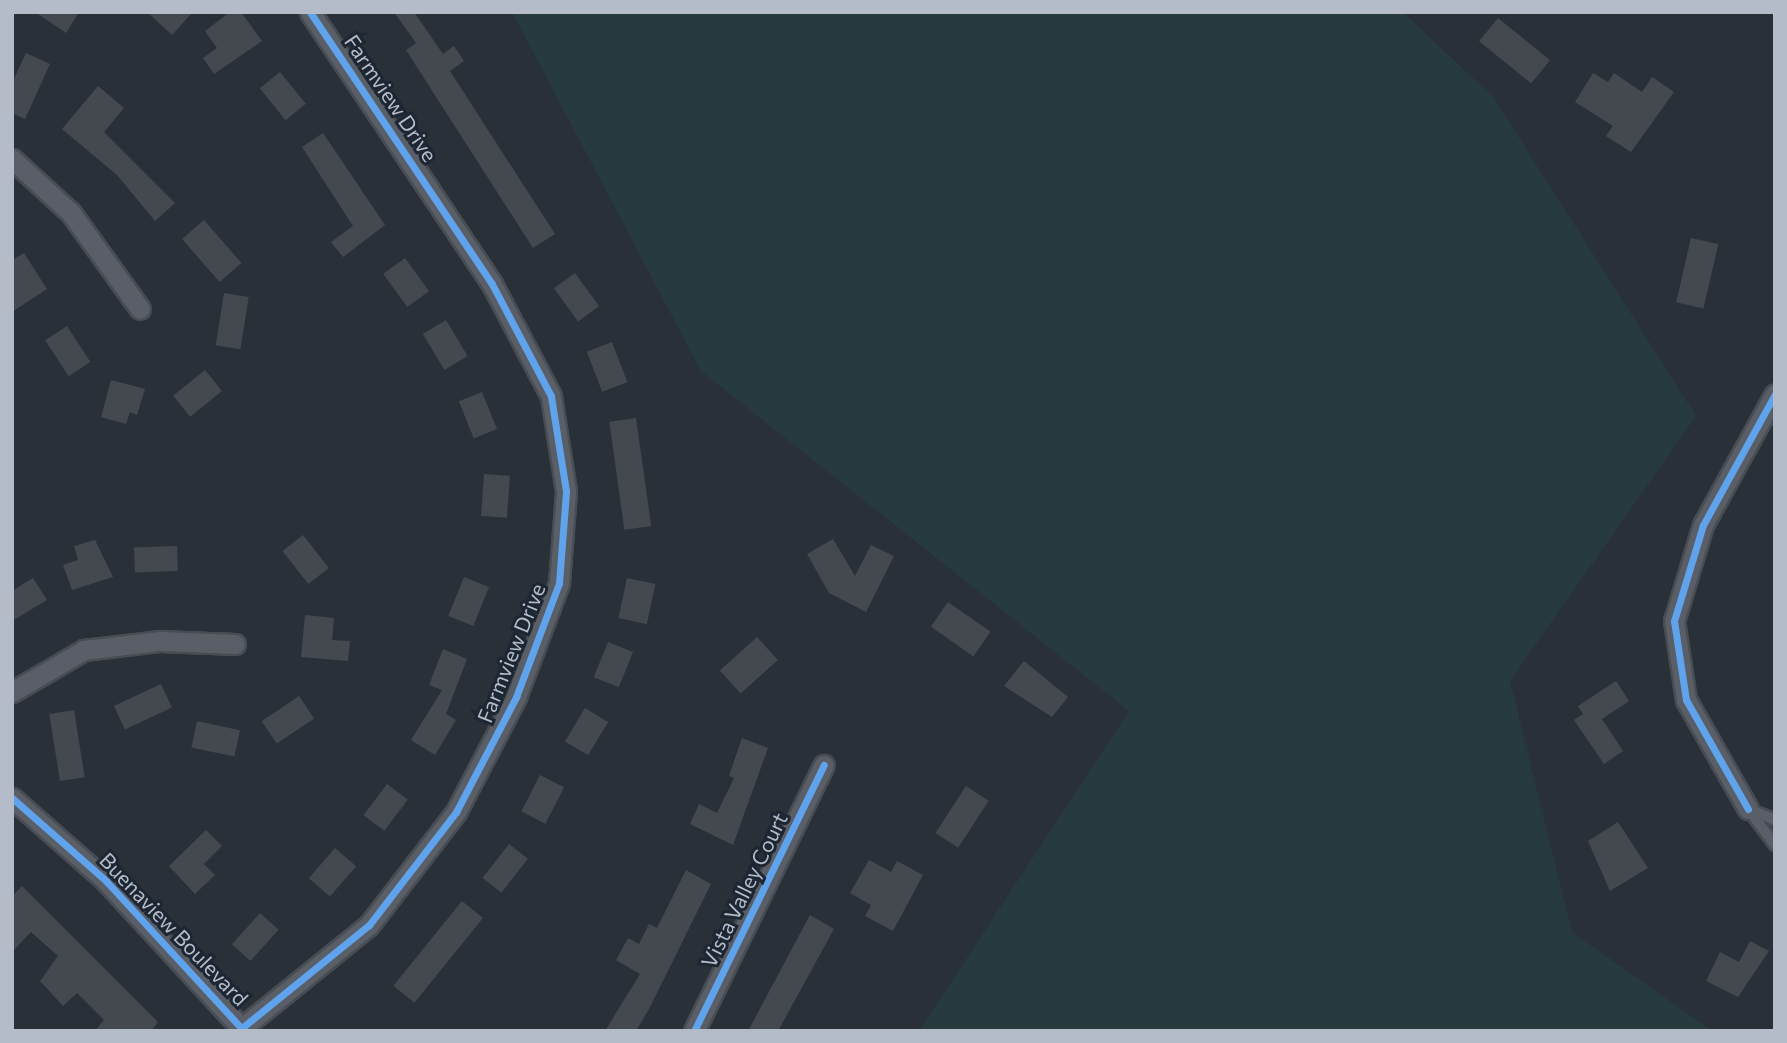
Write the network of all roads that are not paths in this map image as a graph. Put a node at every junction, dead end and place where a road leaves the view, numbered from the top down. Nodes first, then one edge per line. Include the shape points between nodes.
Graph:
1 (310, 12) edge
2 (12, 159) edge
3 (140, 309) dead end
4 (1775, 394) edge
5 (235, 644) dead end
6 (12, 692) edge
7 (824, 765) dead end
8 (12, 798) edge
9 (1748, 809) junction
10 (1775, 820) edge
11 (1775, 845) edge
12 (244, 1029) edge
13 (694, 1031) edge

1 - 12 street, Farmview Drive via 492,284 551,396 566,491 559,583 516,697 456,813 369,925
2 - 3 street via 71,213
4 - 9 street via 1703,524 1674,621 1686,700
5 - 6 street via 160,641 84,650
7 - 13 street, Vista Valley Court
8 - 12 street, Buenaview Boulevard via 106,881
9 - 10 lane
9 - 11 lane

